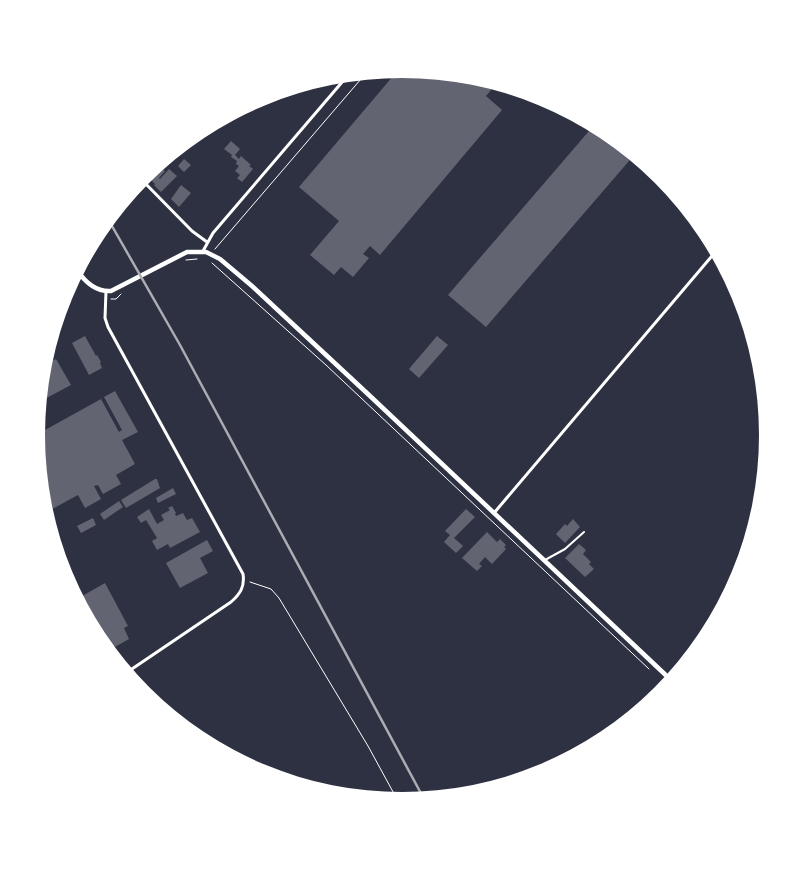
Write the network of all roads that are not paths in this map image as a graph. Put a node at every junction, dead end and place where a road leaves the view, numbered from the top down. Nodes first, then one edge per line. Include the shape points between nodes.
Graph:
1 (341, 83) edge
2 (147, 185) edge
3 (207, 242) junction
4 (203, 251) junction
5 (712, 256) edge
6 (83, 276) edge
7 (106, 291) junction
8 (494, 513) junction
9 (584, 532) dead end
10 (544, 561) junction
11 (132, 669) edge
12 (666, 676) edge

1 - 3 street
2 - 3 street
3 - 4 street
4 - 7 street via 188,252 117,289
4 - 8 street via 230,267 252,286
5 - 8 street
6 - 7 street via 91,285
7 - 11 street via 108,327 244,580 243,588 231,602
8 - 10 street
9 - 10 lane via 565,550
10 - 12 street

